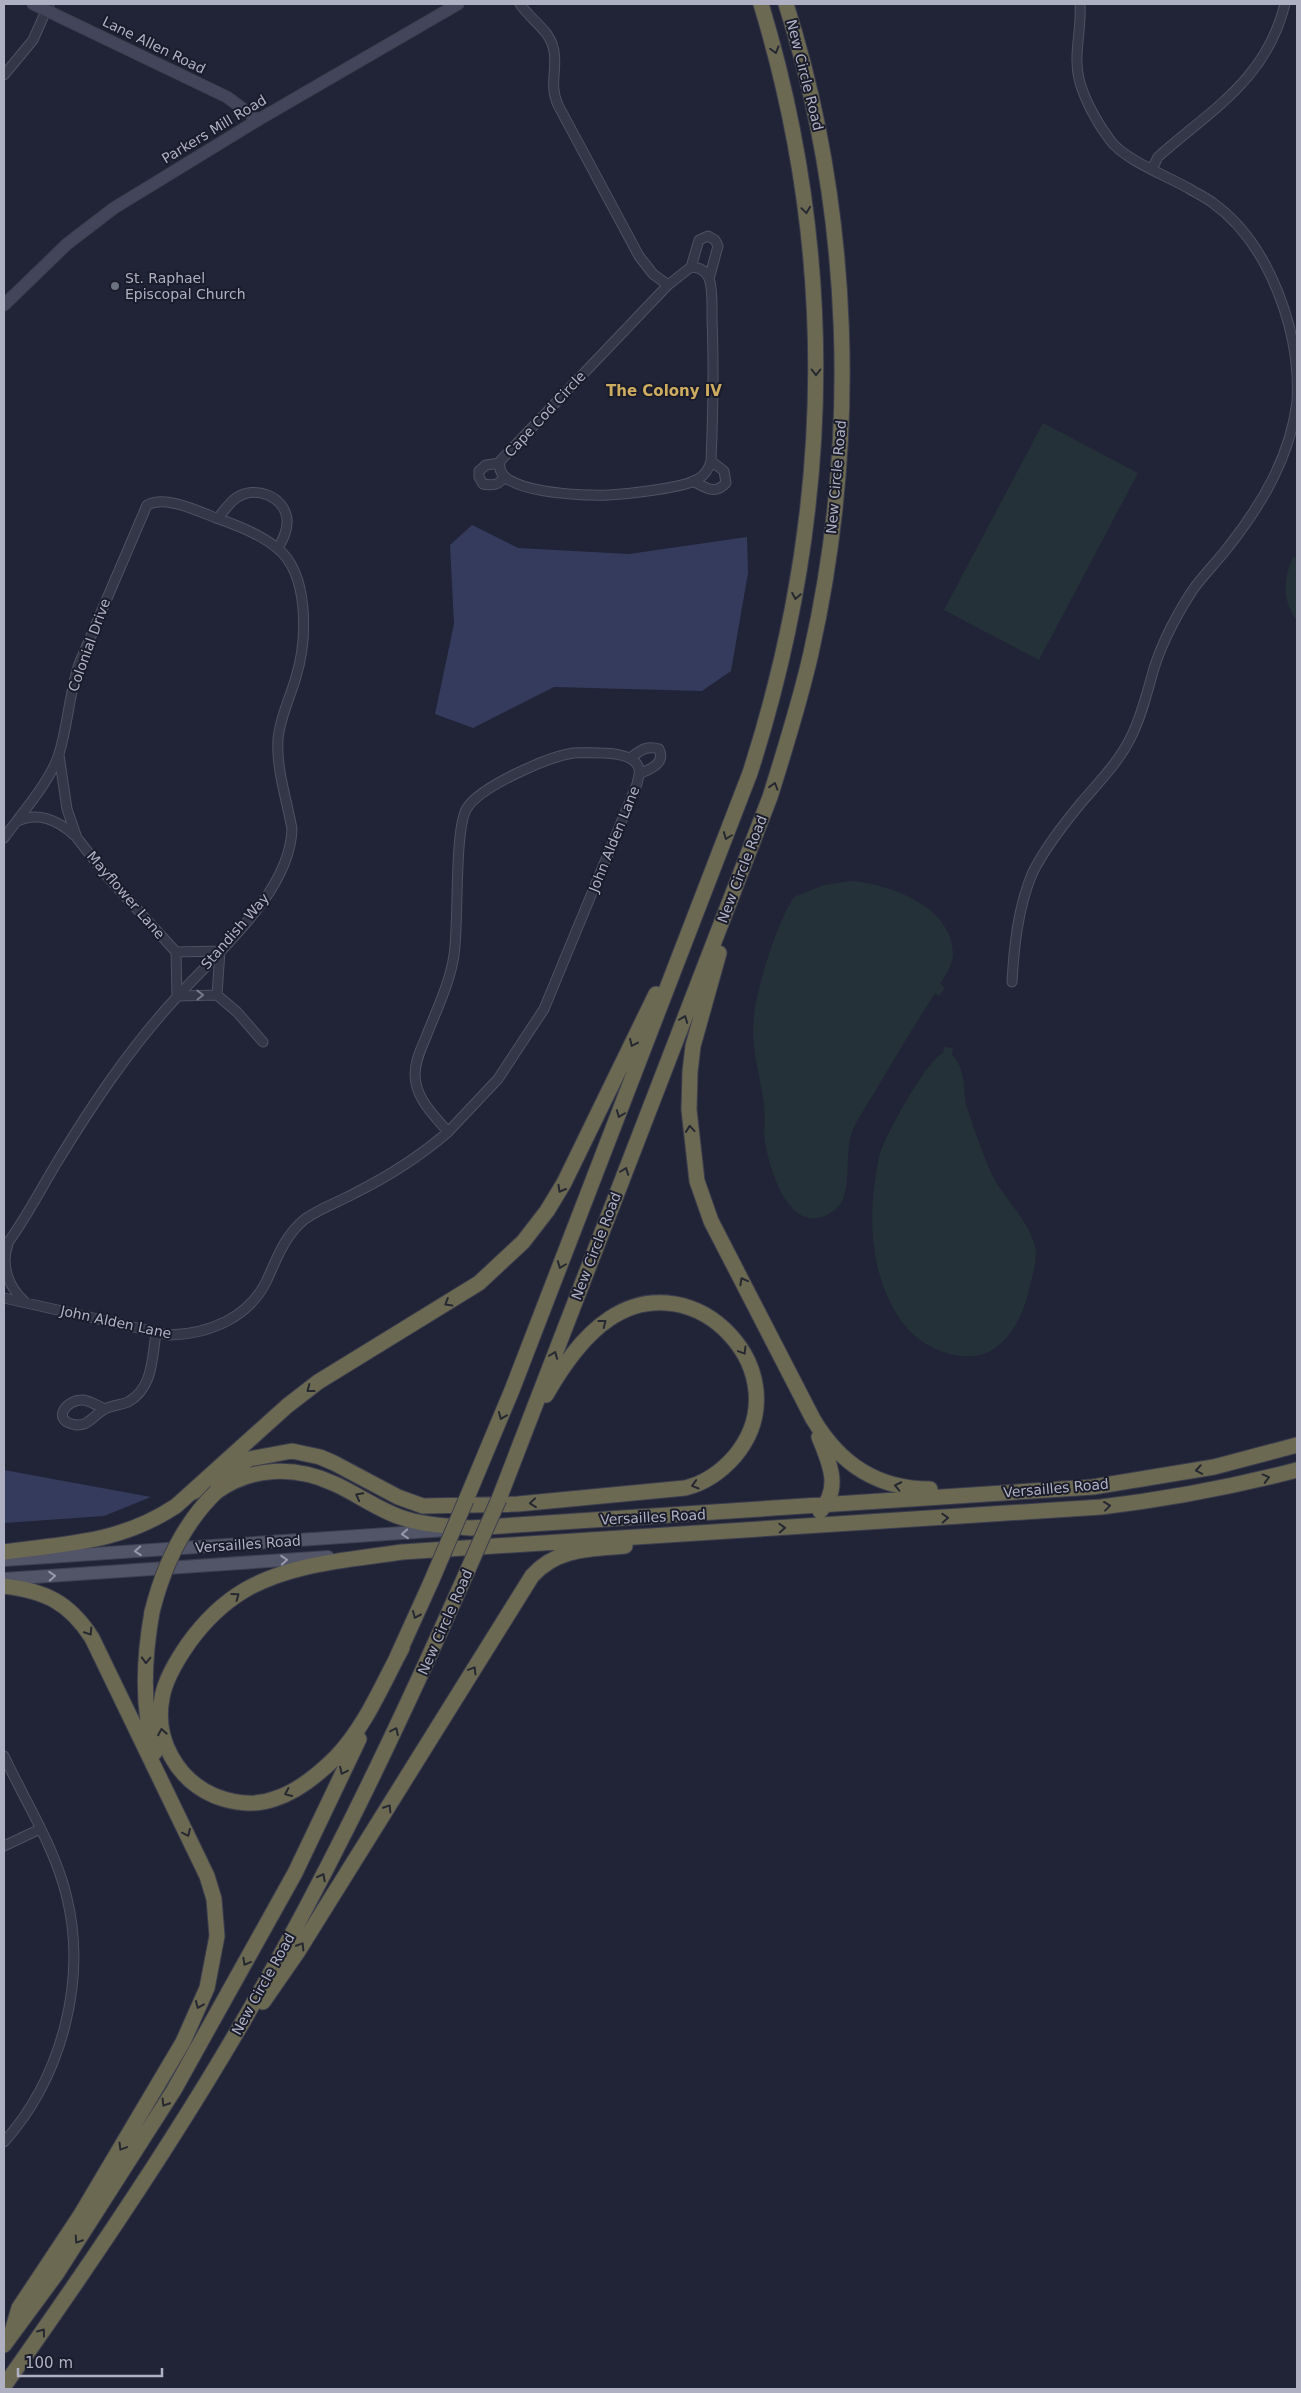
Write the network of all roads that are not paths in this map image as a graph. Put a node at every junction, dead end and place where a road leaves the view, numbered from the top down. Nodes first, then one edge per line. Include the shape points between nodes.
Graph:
1 (33, 4) edge
2 (458, 4) edge
3 (520, 4) edge
4 (761, 4) edge
5 (786, 4) edge
6 (1080, 4) edge
7 (1285, 4) edge
8 (47, 7) edge
9 (4, 75) edge
10 (258, 120) junction
11 (1152, 169) junction
12 (691, 267) junction
13 (709, 280) junction
14 (668, 285) junction
15 (4, 304) edge
16 (711, 461) junction
17 (500, 462) junction
18 (505, 477) junction
19 (693, 481) junction
20 (149, 504) joint
21 (218, 518) junction
22 (278, 548) junction
23 (59, 755) junction
24 (630, 758) junction
25 (639, 774) junction
26 (16, 822) junction
27 (4, 838) edge
28 (77, 838) junction
29 (745, 861) junction
30 (700, 905) junction
31 (220, 951) junction
32 (176, 952) junction
33 (1012, 982) dead end
34 (217, 995) junction
35 (177, 996) junction
36 (262, 1042) dead end
37 (448, 1132) junction
38 (10, 1239) junction
39 (4, 1248) edge
40 (4, 1298) edge
41 (27, 1303) junction
42 (156, 1333) junction
43 (105, 1409) dead end
44 (813, 1419) junction
45 (1297, 1446) edge
46 (517, 1449) junction
47 (1297, 1470) edge
48 (1034, 1491) junction
49 (191, 1493) junction
50 (826, 1505) junction
51 (804, 1527) junction
52 (471, 1528) junction
53 (760, 1529) junction
54 (4, 1552) edge
55 (402, 1552) junction
56 (4, 1560) edge
57 (4, 1580) edge
58 (4, 1586) edge
59 (402, 1648) junction
60 (4, 1756) edge
61 (166, 1789) junction
62 (40, 1829) junction
63 (4, 1846) edge
64 (222, 2057) junction
65 (4, 2142) edge
66 (8, 2340) edge
67 (4, 2386) edge

1 - 8 main road, Lane Allen Road
2 - 10 main road, Parkers Mill Road
3 - 14 street via 552,43 552,90 558,105 639,256 653,274
4 -> 30 highway, New Circle Road via 796,145 810,240 816,378 812,470 798,584 774,694 750,773
29 -> 5 highway, New Circle Road via 789,738 811,652 832,530 842,405 839,289 825,162 803,57
6 - 11 street via 1079,78 1094,115 1112,143
7 - 11 street via 1279,26 1258,65 1229,99 1158,157
8 - 9 street via 33,40
8 - 10 main road, Lane Allen Road via 227,97
10 - 15 main road, Parkers Mill Road via 149,185 93,223
11 - 33 street via 1213,203 1236,224 1258,253 1289,316 1296,358 1297,400 1290,439 1277,473 1245,524 1174,619 1130,740 1052,841 1032,874 1018,928
12 - 13 street via 702,270
12 - 13 street via 699,240 708,236 715,240 718,246
12 - 14 street, Cape Cod Circle
13 - 16 street via 714,352
14 - 17 street, Cape Cod Circle
16 - 19 street via 706,472
16 - 19 street via 724,471 726,483 716,490
17 - 18 street, Cape Cod Circle
17 - 18 street via 486,465 479,471 479,477 483,484 492,486
18 - 19 street, Cape Cod Circle via 531,488 592,496 628,494
20 - 21 street, Standish Way via 162,502
20 - 23 street, Colonial Drive via 142,511 79,664
21 - 22 street, Standish Way
21 - 22 street via 238,496 250,493 269,495 281,505 287,519 285,536
22 - 31 street, Standish Way via 297,578 304,620 300,661 278,740 292,842 269,892
23 - 26 street, Colonial Drive
23 - 28 street, Mayflower Lane via 67,810
24 - 25 street, John Alden Lane via 636,763
24 - 25 street via 651,746 659,750 660,761 655,767
24 - 37 street via 618,754 573,753 548,759 473,800 463,814 454,954 449,978 415,1071 422,1100
25 - 37 street, John Alden Lane via 544,1009 498,1079
26 - 27 street, Colonial Drive
26 - 28 street, Mayflower Lane via 43,817 65,827
28 - 32 street, Mayflower Lane
44 -> 29 highway via 711,1221 697,1182 692,1149 689,1110 693,1046
46 -> 29 highway, New Circle Road
30 -> 49 highway via 564,1183 523,1242 479,1283 318,1382
30 -> 59 highway, New Circle Road, bridge via 512,1390
31 - 32 street, Mayflower Lane
31 - 34 street
31 - 35 street, Standish Way
32 - 35 street, Mayflower Lane
35 -> 34 street
34 - 36 street via 237,1012
35 - 38 street, Standish Way via 117,1068
37 - 42 street, John Alden Lane via 385,1177 304,1220 287,1239 257,1296 233,1318 214,1328 191,1334 169,1336
38 - 39 street, Standish Way
38 - 41 street, Standish Way via 5,1255 7,1276 14,1291
40 - 41 street, John Alden Lane
41 - 42 street, John Alden Lane
42 - 43 street via 150,1371 142,1390 127,1402
48 -> 44 highway via 914,1489 883,1482 840,1455
44 - 50 highway via 833,1479
45 -> 48 highway, Versailles Road via 1214,1467 1093,1487
46 -> 49 highway via 548,1390 592,1332 624,1310 642,1304 679,1304 696,1310 729,1331 753,1371 755,1403 748,1436 727,1465 700,1485 518,1504 422,1506 320,1457 292,1451 249,1459 222,1478
64 -> 46 highway, New Circle Road, bridge via 334,1855 395,1731 499,1499
51 -> 47 highway, Versailles Road via 1101,1507 1238,1486
48 - 50 highway, Versailles Road
49 - 54 highway via 156,1518 118,1534
50 - 51 highway
50 - 52 highway, Versailles Road
53 -> 51 highway, Versailles Road
52 -> 56 main road, Versailles Road
52 -> 61 highway, bridge via 398,1517 336,1484 296,1472 258,1473 235,1480 216,1492 190,1523 174,1552 152,1612 146,1659 147,1708 153,1748
53 - 55 highway, Versailles Road
64 -> 53 highway via 296,1953 538,1569 555,1557 580,1550 657,1544
57 -> 55 main road, Versailles Road
59 -> 55 highway via 357,1732 336,1757 299,1788 274,1799 228,1801 203,1791 181,1772 165,1744 160,1714 168,1679 198,1630 227,1603 244,1591 289,1571
58 -> 61 highway via 29,1589 52,1598 70,1609 82,1622
59 -> 66 highway, New Circle Road via 295,1873 174,2090 57,2272
60 - 62 street
61 -> 66 highway via 207,1876 214,1899 217,1936 209,1980 184,2042 80,2216 19,2308
62 - 63 street
62 - 65 street via 66,1894 72,1930 73,1989 66,2025 41,2087
67 -> 64 highway, New Circle Road via 71,2290

